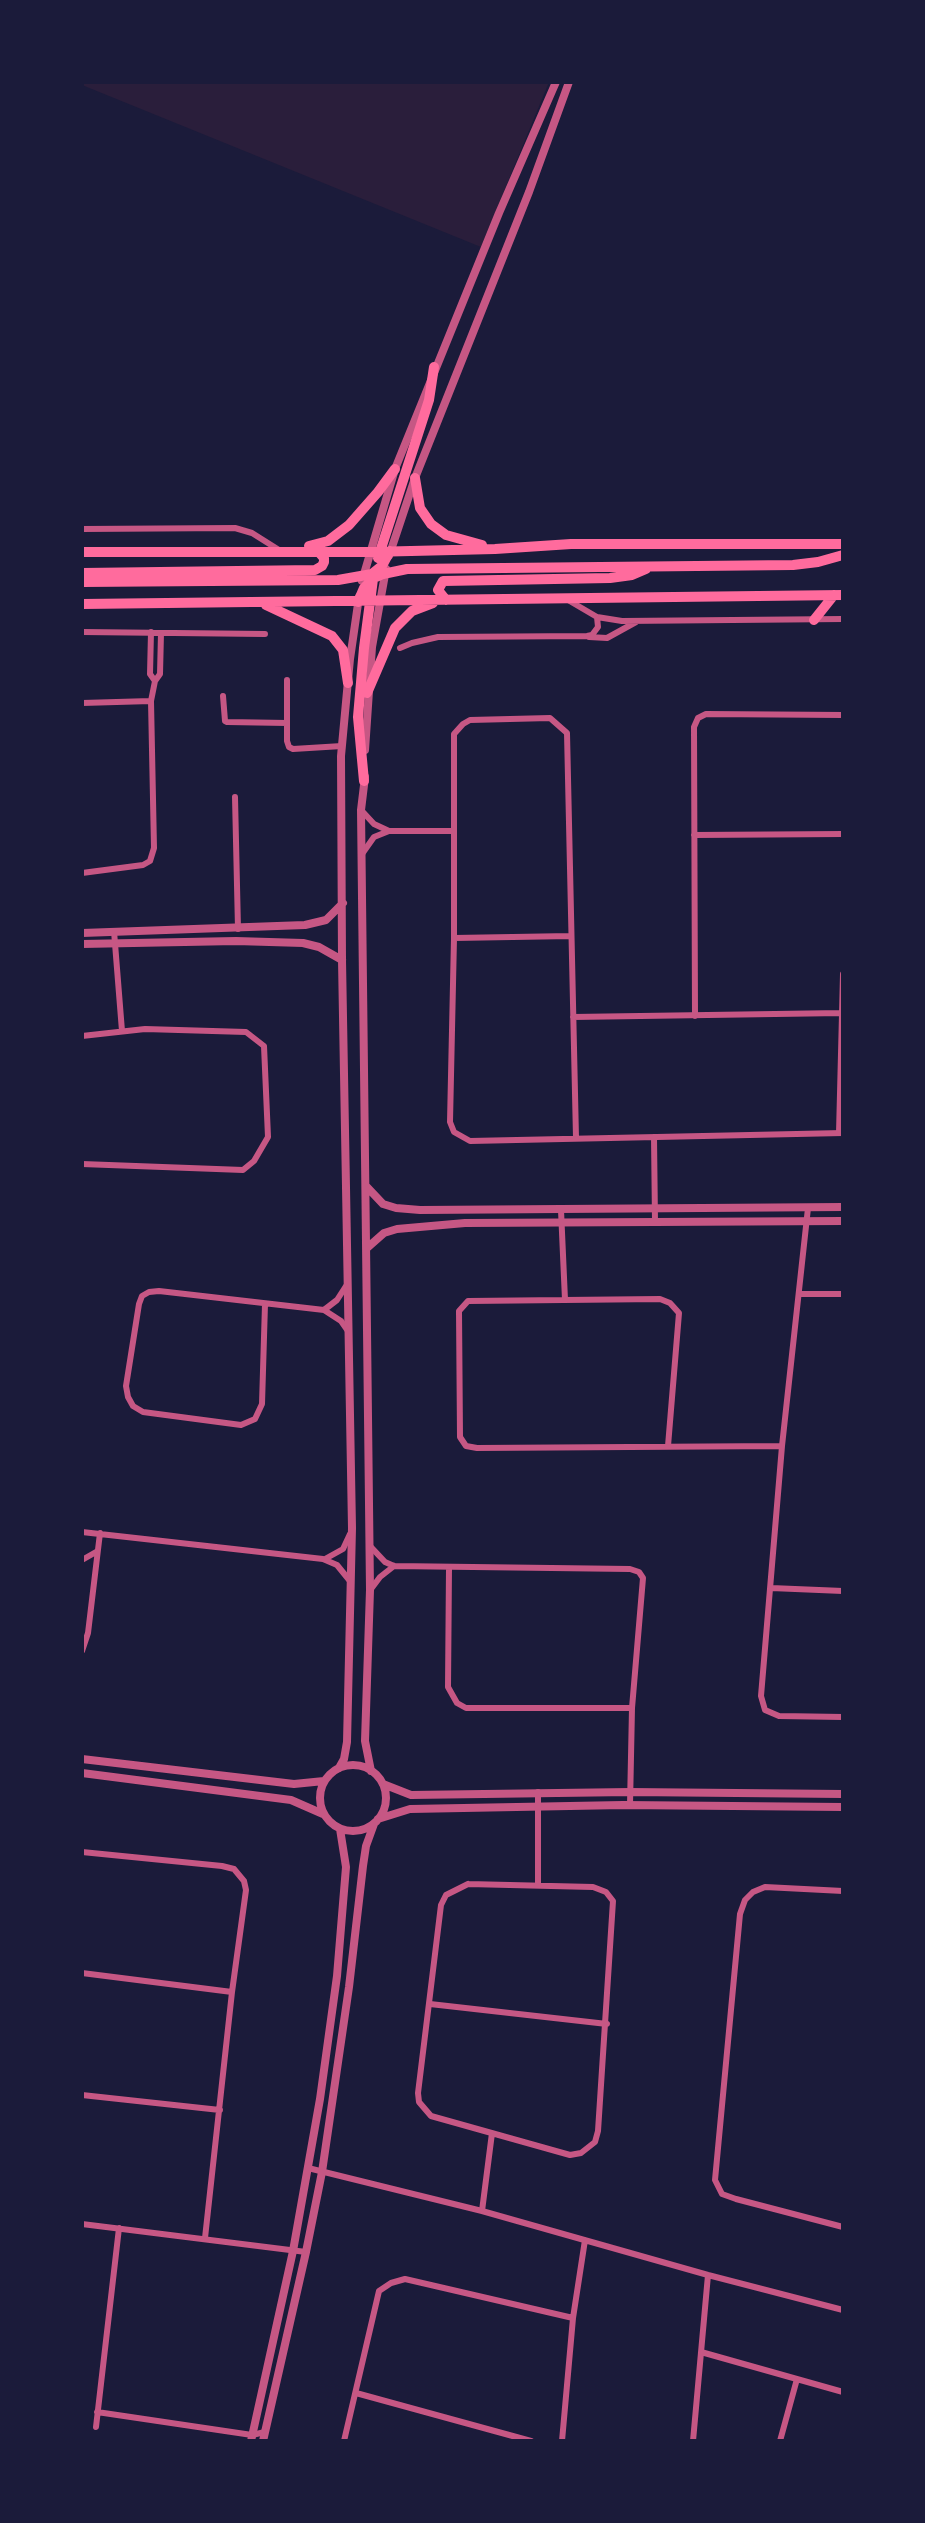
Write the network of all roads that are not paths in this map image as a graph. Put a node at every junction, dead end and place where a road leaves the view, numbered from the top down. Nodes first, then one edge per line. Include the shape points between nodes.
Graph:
1 (556, 82) edge
2 (569, 82) edge
3 (512, 184) junction
4 (529, 192) junction
5 (434, 367) junction
6 (395, 469) junction
7 (415, 478) junction
8 (82, 529) edge
9 (843, 544) edge
10 (495, 549) junction
11 (279, 550) junction
12 (318, 551) junction
13 (82, 552) edge
14 (379, 552) junction
15 (843, 555) edge
16 (652, 567) junction
17 (82, 573) edge
18 (374, 575) junction
19 (82, 582) edge
20 (839, 595) edge
21 (566, 599) junction
22 (446, 600) junction
23 (375, 601) junction
24 (358, 602) junction
25 (260, 603) junction
26 (82, 604) edge
27 (597, 617) junction
28 (843, 619) edge
29 (814, 620) junction
30 (637, 621) junction
31 (82, 632) edge
32 (151, 632) junction
33 (161, 632) junction
34 (265, 634) dead end
35 (587, 636) junction
36 (400, 648) dead end
37 (287, 680) dead end
38 (155, 681) junction
39 (348, 683) junction
40 (367, 693) junction
41 (223, 696) dead end
42 (151, 701) junction
43 (82, 703) edge
44 (843, 715) edge
45 (287, 723) junction
46 (342, 746) junction
47 (364, 781) junction
48 (234, 797) dead end
49 (361, 810) junction
50 (389, 831) junction
51 (454, 831) junction
52 (843, 834) edge
53 (694, 835) junction
54 (362, 854) junction
55 (82, 873) edge
56 (343, 903) junction
57 (238, 929) junction
58 (114, 931) junction
59 (82, 933) edge
60 (571, 936) junction
61 (454, 938) junction
62 (115, 943) junction
63 (82, 944) edge
64 (342, 960) junction
65 (843, 974) edge
66 (842, 1013) edge
67 (695, 1016) junction
68 (573, 1017) junction
69 (122, 1031) junction
70 (82, 1036) edge
71 (841, 1133) edge
72 (654, 1137) junction
73 (576, 1138) junction
74 (82, 1164) edge
75 (366, 1186) junction
76 (843, 1207) edge
77 (807, 1208) junction
78 (655, 1209) junction
79 (561, 1210) junction
80 (807, 1221) junction
81 (843, 1221) edge
82 (561, 1222) junction
83 (655, 1222) junction
84 (367, 1248) junction
85 (348, 1281) junction
86 (800, 1294) junction
87 (843, 1294) edge
88 (565, 1300) junction
89 (265, 1304) junction
90 (324, 1310) junction
91 (349, 1331) junction
92 (668, 1446) junction
93 (782, 1446) junction
94 (352, 1528) junction
95 (82, 1531) edge
96 (100, 1534) junction
97 (370, 1546) junction
98 (96, 1552) junction
99 (323, 1559) junction
100 (82, 1560) edge
101 (394, 1566) junction
102 (449, 1568) junction
103 (352, 1585) junction
104 (771, 1588) junction
105 (370, 1590) junction
106 (843, 1591) edge
107 (82, 1651) edge
108 (632, 1708) junction
109 (843, 1717) edge
110 (82, 1759) edge
111 (339, 1768) junction
112 (371, 1771) junction
113 (82, 1773) edge
114 (324, 1781) junction
115 (383, 1784) junction
116 (538, 1792) junction
117 (630, 1792) junction
118 (843, 1794) edge
119 (630, 1805) junction
120 (539, 1806) junction
121 (843, 1807) edge
122 (323, 1814) junction
123 (376, 1822) junction
124 (340, 1829) junction
125 (82, 1852) edge
126 (538, 1885) junction
127 (843, 1891) edge
128 (82, 1973) edge
129 (232, 1992) junction
130 (430, 2004) junction
131 (607, 2024) junction
132 (82, 2095) edge
133 (220, 2110) junction
134 (492, 2133) junction
135 (308, 2168) junction
136 (322, 2172) junction
137 (482, 2211) junction
138 (82, 2224) edge
139 (843, 2227) edge
140 (119, 2228) junction
141 (205, 2238) junction
142 (585, 2240) junction
143 (292, 2251) junction
144 (306, 2252) junction
145 (708, 2275) junction
146 (843, 2310) edge
147 (573, 2318) junction
148 (702, 2352) junction
149 (797, 2379) junction
150 (843, 2392) edge
151 (356, 2393) junction
152 (97, 2412) junction
153 (96, 2427) dead end
154 (264, 2437) edge
155 (251, 2438) edge
156 (344, 2441) edge
157 (531, 2441) edge
158 (562, 2441) edge
159 (693, 2441) edge
160 (780, 2441) edge

1 - 3 street
2 - 4 street
3 - 4 street
3 - 5 street
4 - 7 street
5 - 6 street
5 - 14 main road via 429,400
6 - 11 main road via 335,537 321,544
6 - 14 street
7 - 10 main road via 420,508 431,524 452,537
7 - 14 street
8 - 11 street via 226,527 252,533
9 - 10 main road via 571,544
10 - 14 main road
11 - 12 main road
11 - 13 main road
12 - 14 main road
12 - 17 main road via 324,562 314,570
14 - 18 main road via 373,560
14 - 18 main road via 384,564
15 - 16 main road via 793,565
16 - 18 main road via 407,569
16 - 22 main road via 610,578 443,582 438,590
18 - 19 main road via 328,581
18 - 23 main road
18 - 24 main road
20 - 21 main road
20 - 29 main road
21 - 22 main road
21 - 27 street
22 - 23 main road
22 - 40 main road via 412,611 400,622
23 - 24 main road
23 - 40 street
23 - 47 main road via 364,648 358,717
24 - 25 main road
24 - 39 street
25 - 26 main road
25 - 39 main road via 332,636 343,649
27 - 30 street
27 - 35 street via 596,631
28 - 29 street
29 - 30 street
30 - 35 street via 607,638
31 - 32 street
32 - 33 street
32 - 38 street via 150,674
33 - 34 street
33 - 38 street via 160,674
35 - 36 street via 438,637
37 - 45 street
38 - 42 street
39 - 46 street
40 - 47 street
41 - 45 street via 227,722
42 - 43 street
42 - 55 street via 154,848 150,861
44 - 53 street via 706,714 698,718 694,727
45 - 46 street via 287,741 293,749
46 - 56 street
47 - 49 street
48 - 57 street
49 - 50 street
49 - 54 street
50 - 51 street
50 - 54 street via 374,838
51 - 60 street via 454,734 463,724 470,720 550,718 559,725 567,733
51 - 61 street
52 - 53 street
53 - 67 street
54 - 75 street
56 - 57 street via 326,920
56 - 64 street
57 - 58 street
58 - 59 street
58 - 62 street
60 - 61 street
60 - 68 street
61 - 73 street via 450,1122 454,1132 470,1141
62 - 63 street
62 - 64 street via 303,943
62 - 69 street
64 - 85 street
65 - 66 street
66 - 67 street
66 - 71 street
67 - 68 street
68 - 73 street
69 - 70 street
69 - 74 street via 246,1032 254,1037 264,1046 268,1136 254,1161 243,1170
71 - 72 street
72 - 73 street
72 - 78 street
75 - 79 street via 383,1204 396,1208
75 - 84 street
76 - 77 street
77 - 78 street
77 - 80 street
78 - 79 street
78 - 83 street
79 - 82 street
80 - 81 street
80 - 83 street
80 - 86 street
82 - 83 street
82 - 84 street via 397,1229 384,1233
82 - 88 street
84 - 97 street
85 - 90 street via 344,1292
85 - 91 street
86 - 87 street
86 - 93 street
88 - 92 street via 660,1299 679,1313
88 - 92 street via 468,1301 459,1311 460,1437 466,1446
89 - 89 street via 159,1291 142,1296 126,1386 134,1406 143,1412 241,1425 255,1419 262,1404
89 - 90 street
90 - 91 street
91 - 94 street
92 - 93 street
93 - 104 street
94 - 99 street via 343,1549
94 - 103 street
95 - 96 street
96 - 98 street
96 - 99 street
97 - 101 street
97 - 105 street
98 - 100 street
98 - 107 street
99 - 103 street via 337,1565
101 - 102 street
101 - 105 street
102 - 108 street via 448,1687 457,1703 466,1708
102 - 108 street via 639,1572 643,1578
103 - 111 street via 347,1742
104 - 106 street
104 - 109 street via 761,1696 765,1710 779,1716
105 - 112 street via 365,1741
108 - 117 street
110 - 114 street via 293,1784
111 - 112 street via 355,1765
111 - 114 street
112 - 115 street
113 - 122 street via 291,1800
114 - 122 street via 319,1797
115 - 116 street via 411,1795
115 - 123 street via 386,1802
116 - 117 street
116 - 120 street
117 - 118 street
117 - 119 street
119 - 120 street
119 - 121 street
120 - 123 street via 410,1809
120 - 126 street
122 - 124 street
123 - 124 street via 358,1831
123 - 136 street via 366,1846
124 - 135 street via 346,1867 337,1976
125 - 129 street via 222,1866 241,1875 246,1890
126 - 130 street via 468,1884 446,1895
126 - 131 street via 593,1887 613,1901
127 - 139 street via 765,1887 745,1900 715,2180 722,2194
128 - 129 street
129 - 133 street
130 - 131 street
130 - 134 street via 419,2102 431,2116
131 - 134 street via 598,2131 589,2148 570,2155
132 - 133 street
133 - 141 street
134 - 137 street
135 - 136 street
135 - 143 street
136 - 137 street
136 - 144 street
137 - 142 street
138 - 140 street
140 - 141 street
140 - 152 street
141 - 143 street
142 - 145 street
142 - 147 street
143 - 144 street
143 - 155 street
144 - 154 street
145 - 146 street
145 - 148 street
147 - 151 street via 405,2279 391,2283 379,2291
147 - 158 street
148 - 149 street
148 - 159 street
149 - 150 street
149 - 160 street
151 - 156 street
151 - 157 street
152 - 153 street
152 - 155 street
154 - 155 street

